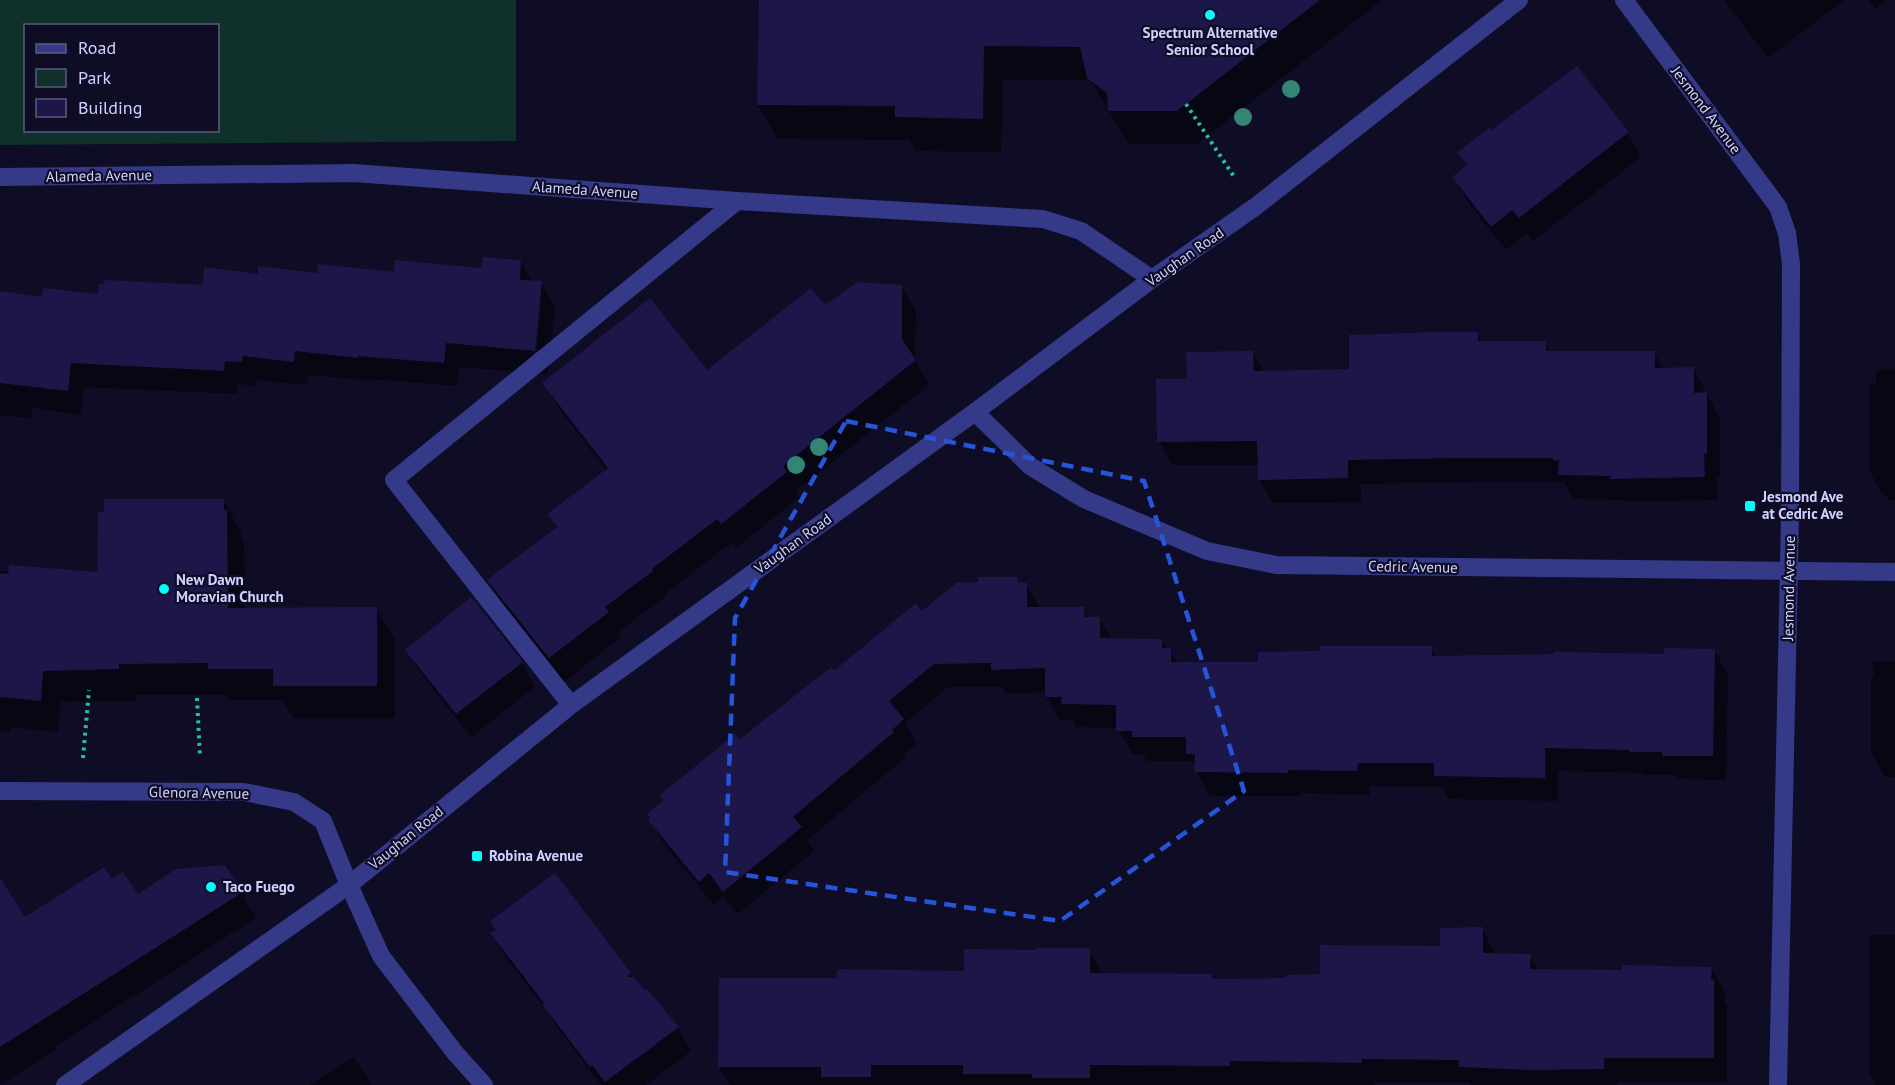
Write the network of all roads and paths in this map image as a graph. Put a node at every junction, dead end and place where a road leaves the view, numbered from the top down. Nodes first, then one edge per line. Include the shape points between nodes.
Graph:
1 (1519, 0) edge
2 (1624, 0) edge
3 (1186, 104) dead end
4 (0, 177) edge
5 (737, 201) junction
6 (1255, 207) junction
7 (1152, 279) junction
8 (975, 412) junction
9 (1789, 570) junction
10 (1895, 572) edge
11 (89, 690) dead end
12 (197, 698) dead end
13 (571, 705) junction
14 (83, 758) dead end
15 (200, 758) dead end
16 (0, 791) edge
17 (349, 885) junction
18 (65, 1085) edge
19 (484, 1085) edge
20 (1778, 1085) edge

1 - 6 street, Vaughan Road
2 - 9 street, Jesmond Avenue via 1778,207 1787,234 1791,264
3 - 6 path
4 - 5 street, Alameda Avenue via 354,173
5 - 7 street, Alameda Avenue via 1043,219 1081,231
5 - 13 street via 394,480
6 - 7 street, Vaughan Road
7 - 8 street, Vaughan Road
8 - 9 street, Cedric Avenue via 1030,466 1084,499 1207,551 1276,566
8 - 13 street, Vaughan Road
9 - 10 street, Cedric Avenue
9 - 20 street, Jesmond Avenue
11 - 14 path
12 - 15 path
13 - 17 street, Vaughan Road
16 - 17 street, Glenora Avenue via 244,792 294,802 323,821
17 - 18 street, Vaughan Road
17 - 19 street via 381,956

